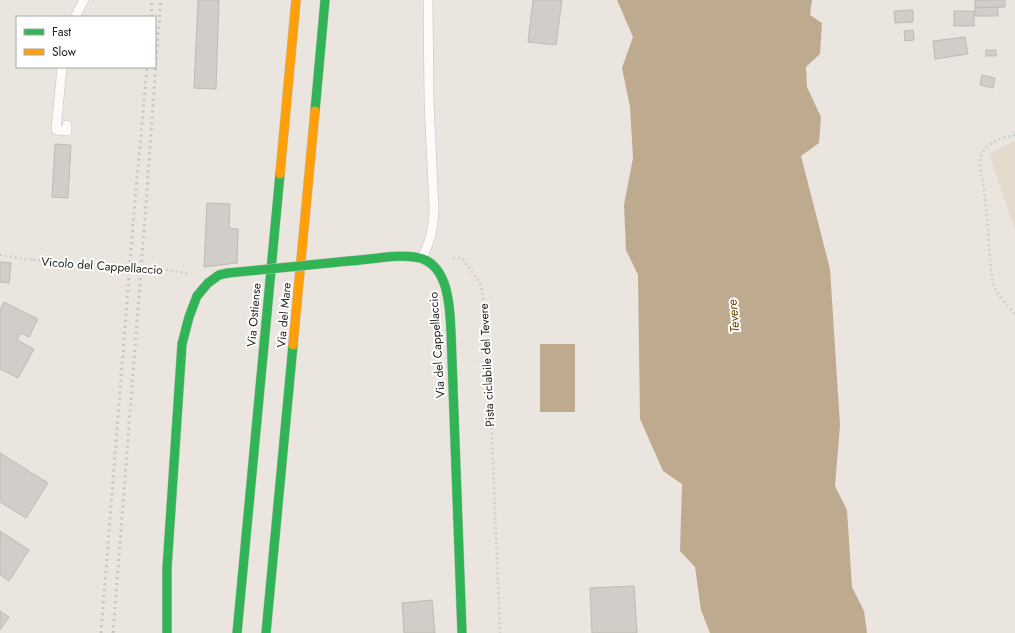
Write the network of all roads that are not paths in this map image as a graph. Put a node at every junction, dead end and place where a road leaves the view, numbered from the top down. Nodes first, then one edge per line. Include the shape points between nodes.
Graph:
1 (84, 0) edge
2 (296, 0) edge
3 (326, 0) edge
4 (428, 1) edge
5 (76, 16) edge
6 (62, 68) edge
7 (67, 125) dead end
8 (421, 259) junction
9 (167, 633) edge
10 (237, 633) edge
11 (266, 633) edge
12 (462, 633) edge

1 - 5 lane
2 - 10 main road, Via Ostiense
3 - 11 main road, Via del Mare
4 - 8 lane via 434,209 431,237
6 - 7 lane via 56,130 66,131
8 - 9 main road, Via del Cappellaccio, bridge via 401,257 228,273 219,275 208,283 197,296 182,344 178,387 167,568
8 - 12 main road, Via del Cappellaccio via 429,262 437,270 446,287 448,302

